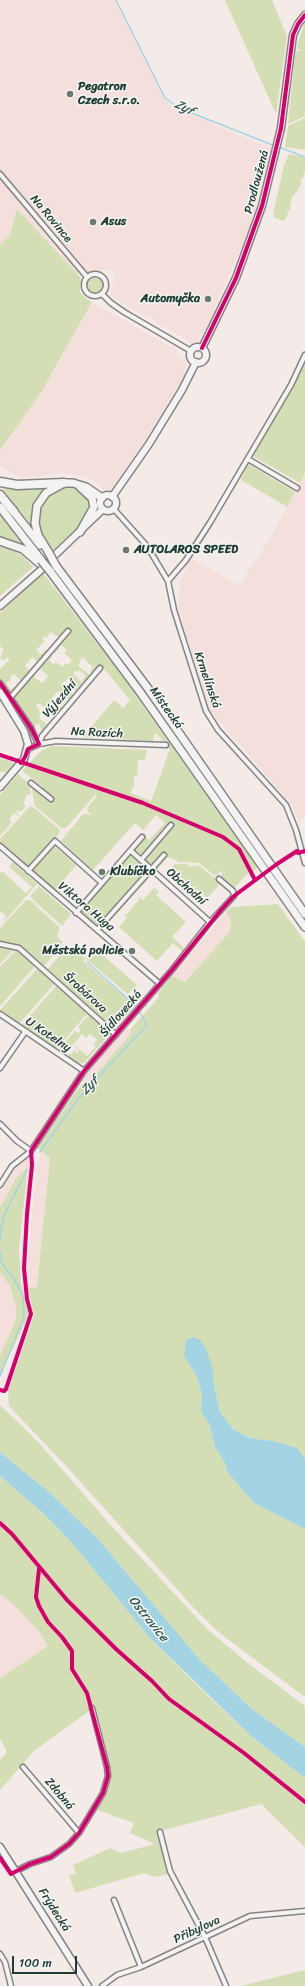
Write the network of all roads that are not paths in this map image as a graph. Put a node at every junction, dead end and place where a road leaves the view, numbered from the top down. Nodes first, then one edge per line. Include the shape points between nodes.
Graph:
1 (305, 14) edge
2 (0, 174) edge
3 (87, 277) junction
4 (102, 294) junction
5 (202, 348) junction
6 (191, 351) junction
7 (305, 355) edge
8 (196, 362) junction
9 (248, 459) junction
10 (0, 482) edge
11 (64, 483) junction
12 (77, 484) junction
13 (297, 488) dead end
14 (0, 495) edge
15 (112, 497) junction
16 (102, 498) junction
17 (0, 508) edge
18 (113, 508) junction
19 (103, 509) junction
20 (14, 512) joint
21 (80, 532) junction
22 (0, 541) edge
23 (45, 559) junction
24 (51, 570) junction
25 (168, 581) junction
26 (0, 606) edge
27 (68, 630) dead end
28 (100, 668) dead end
29 (0, 683) edge
30 (0, 692) edge
31 (10, 698) junction
32 (38, 744) junction
33 (166, 746) dead end
34 (28, 749) junction
35 (31, 783) dead end
36 (0, 787) edge
37 (51, 799) dead end
38 (171, 825) dead end
39 (142, 837) dead end
40 (0, 846) edge
41 (131, 851) junction
42 (164, 855) dead end
43 (140, 860) junction
44 (305, 862) edge
45 (151, 870) junction
46 (28, 871) junction
47 (219, 879) dead end
48 (102, 883) junction
49 (76, 913) junction
50 (305, 914) edge
51 (210, 922) junction
52 (305, 927) edge
53 (97, 930) junction
54 (0, 944) edge
55 (160, 984) junction
56 (0, 1014) edge
57 (25, 1032) junction
58 (116, 1035) junction
59 (0, 1068) edge
60 (84, 1071) junction
61 (0, 1124) edge
62 (31, 1151) junction
63 (0, 1185) edge
64 (92, 1708) dead end
65 (23, 1767) dead end
66 (160, 1832) dead end
67 (79, 1833) junction
68 (0, 1847) edge
69 (16, 1871) junction
70 (114, 1900) dead end
71 (305, 1911) edge
72 (205, 1938) junction
73 (0, 1954) edge
74 (141, 1967) junction
75 (11, 1986) edge
76 (88, 1986) edge
77 (102, 1986) edge
78 (226, 1986) edge

1 - 5 main road, Prodloužená via 293,35 284,112 262,206 224,306
2 - 3 street, Na Rovince
3 - 4 street via 84,288 88,294
3 - 4 street via 96,274 104,278 106,287
4 - 6 street via 124,312
5 - 6 main road via 197,347
5 - 8 main road via 205,358
6 - 8 main road via 191,357
7 - 9 street
8 - 15 main road via 149,444
9 - 13 street
9 - 25 street via 186,560
10 - 11 highway via 17,485
11 - 12 highway
11 - 23 highway via 46,493 36,511 36,529
12 - 16 highway
12 - 21 highway via 94,502
14 - 20 highway, Místecká
15 - 16 main road via 107,495
15 - 18 main road via 115,502
16 - 19 main road via 100,504
17 - 23 highway, Místecká
18 - 19 main road
18 - 25 street, Krmelínská via 148,546
19 - 21 main road
20 - 23 highway, Místecká
21 - 23 main road
22 - 23 highway
23 - 24 highway, Místecká, bridge
23 - 26 main road
24 - 50 highway, Místecká via 146,687
24 - 52 highway, Místecká
25 - 44 street, Krmelínská via 174,610 206,711 218,730 283,802 296,830
27 - 31 street
28 - 32 street, Výjezdní
29 - 31 street
30 - 34 main road via 24,732
31 - 32 street via 31,728
32 - 33 street, Na Rozích via 56,741
32 - 34 street, Na Rozích
34 - 36 main road via 24,759
35 - 37 street
38 - 43 street
39 - 41 street
40 - 46 street, Viktora Huga
41 - 43 street, Obchodní
41 - 48 street
42 - 45 street
43 - 45 street, Obchodní
45 - 51 street, Obchodní
45 - 53 street
46 - 48 street via 55,841
46 - 49 street, Viktora Huga
47 - 51 street, Šídlovecká via 233,891 234,896
48 - 49 street
49 - 53 street, Viktora Huga
51 - 55 street, Šídlovecká
53 - 55 street, Viktora Huga
54 - 58 street, Šrobárova via 19,948
55 - 58 street, Šídlovecká
56 - 57 street, U Kotelny
57 - 59 street
57 - 60 street, U Kotelny
58 - 60 street, Šídlovecká
60 - 62 street, Šídlovecká
61 - 62 street via 17,1142
62 - 63 street, Šídlovecká via 12,1166
64 - 67 street via 108,1767 108,1776 103,1793
65 - 67 street, Zdobná
66 - 72 street via 170,1871
67 - 69 street via 69,1844 50,1857
68 - 69 main road, Frýdecká
69 - 76 main road, Frýdecká
70 - 74 street
71 - 72 street, Přibylova via 256,1915
72 - 74 street, Přibylova
72 - 78 street
73 - 75 street via 5,1962
74 - 77 street, Přibylova via 117,1975

